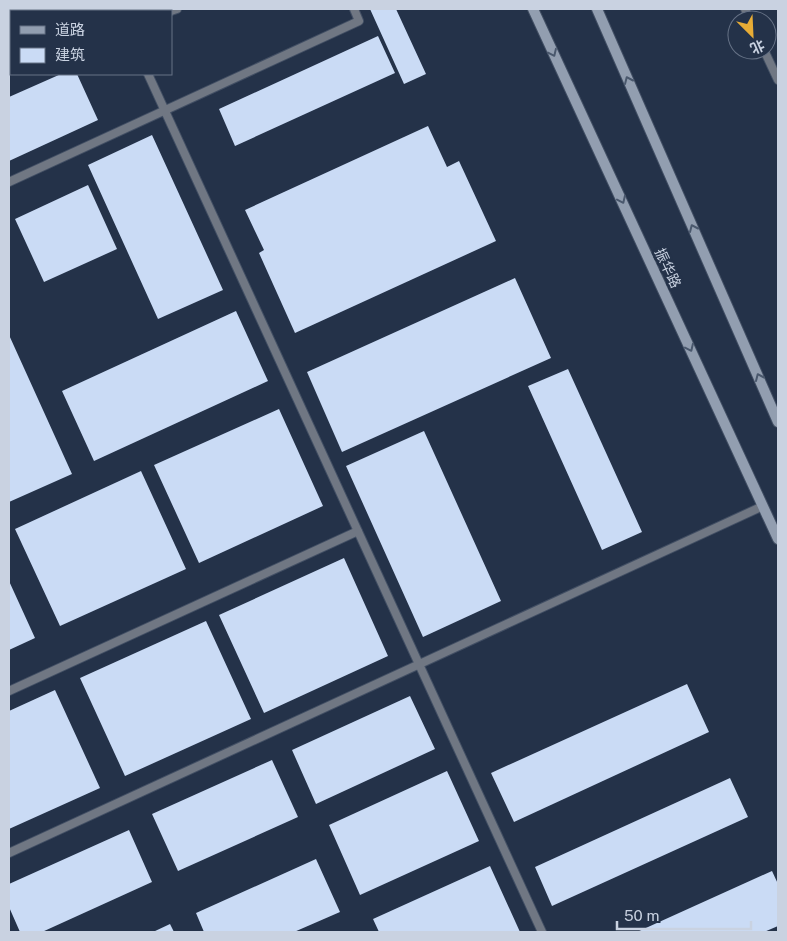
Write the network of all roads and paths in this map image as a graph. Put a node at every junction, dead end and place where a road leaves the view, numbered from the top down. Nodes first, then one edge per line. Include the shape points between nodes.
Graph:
1 (354, 9) edge
2 (533, 9) edge
3 (597, 9) edge
4 (769, 60) edge
5 (148, 75) edge
6 (778, 80) edge
7 (165, 110) junction
8 (9, 182) edge
9 (778, 422) edge
10 (763, 506) junction
11 (358, 531) junction
12 (778, 539) edge
13 (418, 664) junction
14 (9, 691) edge
15 (9, 852) edge
16 (542, 932) edge

1 - 7 lane via 359,21
2 -> 10 main road, 振华路
9 -> 3 main road
4 - 6 lane
5 - 7 lane
7 - 8 lane
7 - 11 lane
10 - 12 main road, 振华路
10 - 13 lane
11 - 13 lane
11 - 14 lane
13 - 15 lane
13 - 16 lane

